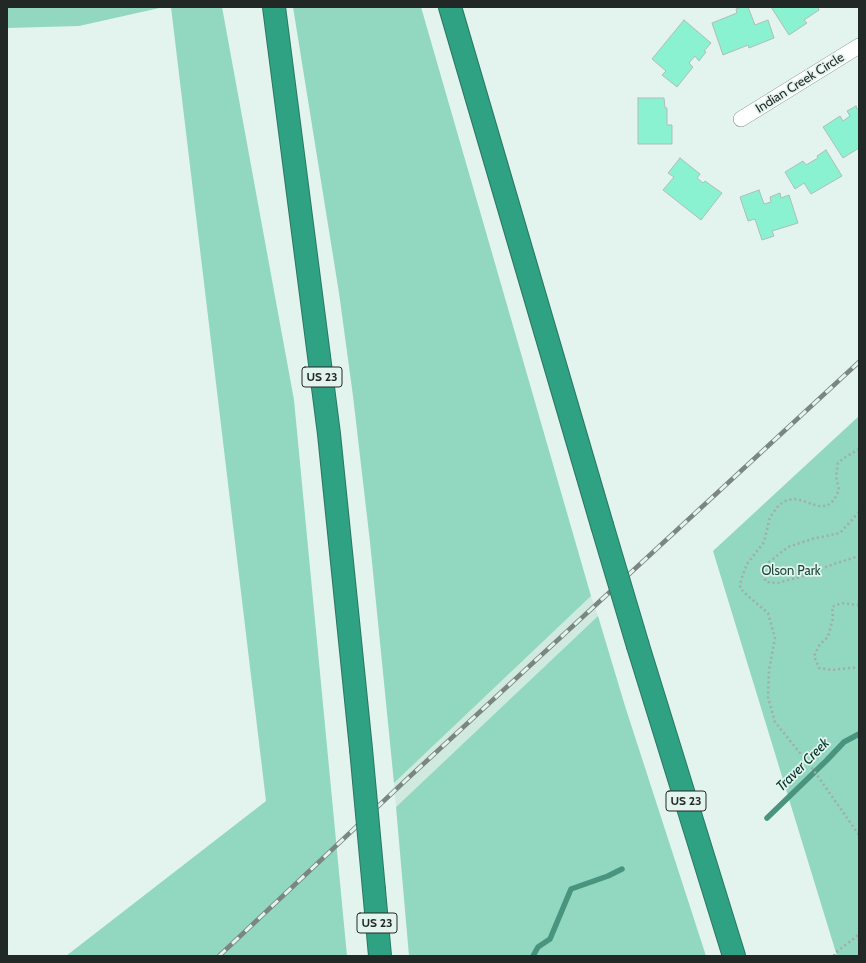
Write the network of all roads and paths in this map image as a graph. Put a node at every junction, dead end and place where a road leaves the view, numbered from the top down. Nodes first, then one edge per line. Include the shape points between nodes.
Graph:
1 (274, 7) edge
2 (450, 7) edge
3 (859, 46) edge
4 (741, 119) dead end
5 (859, 449) edge
6 (859, 512) edge
7 (859, 556) edge
8 (859, 605) edge
9 (859, 667) edge
10 (859, 835) edge
11 (859, 933) edge
12 (380, 956) edge
13 (734, 956) edge
14 (834, 956) edge

1 - 12 highway, US 23, bridge via 329,434
2 - 13 highway, US 23, bridge via 638,646
3 - 4 street, Indian Creek Circle
5 - 10 path via 838,463 836,476 839,490 827,506 796,499 787,500 779,505 770,517 764,542 747,564 740,588 768,613 775,638 769,670 768,697 775,722 812,768
6 - 7 path via 840,533 812,538 788,547 769,562 763,574 766,582 777,583
8 - 9 path via 841,603 832,607 833,618 828,637 820,644 814,656 819,668 832,670
11 - 14 path

